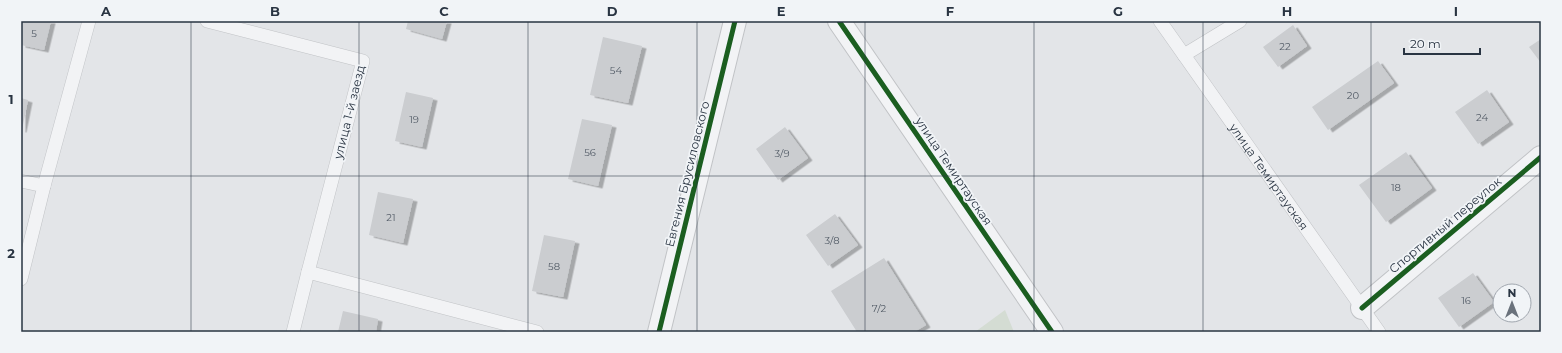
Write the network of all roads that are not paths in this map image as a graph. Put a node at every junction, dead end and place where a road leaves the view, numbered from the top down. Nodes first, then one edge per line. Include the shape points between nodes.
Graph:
1 (89, 21) edge
2 (207, 21) edge
3 (734, 21) edge
4 (840, 21) edge
5 (1160, 21) edge
6 (1240, 21) edge
7 (1184, 55) junction
8 (1541, 157) edge
9 (21, 181) edge
10 (44, 186) junction
11 (308, 272) junction
12 (21, 279) edge
13 (1362, 308) junction
14 (293, 332) edge
15 (537, 332) edge
16 (660, 332) edge
17 (1052, 332) edge
18 (1379, 332) edge

1 - 10 lane
2 - 11 lane, улица 1-й заезд via 363,60
3 - 16 street, Евгения Брусиловского
4 - 17 street, улица Темиртауская
5 - 7 lane, улица Темиртауская
6 - 7 lane
7 - 13 lane, улица Темиртауская
8 - 13 street, Спортивный переулок
9 - 10 lane
10 - 12 lane
11 - 14 lane, улица 1-й заезд
11 - 15 lane
13 - 18 lane, улица Темиртауская

